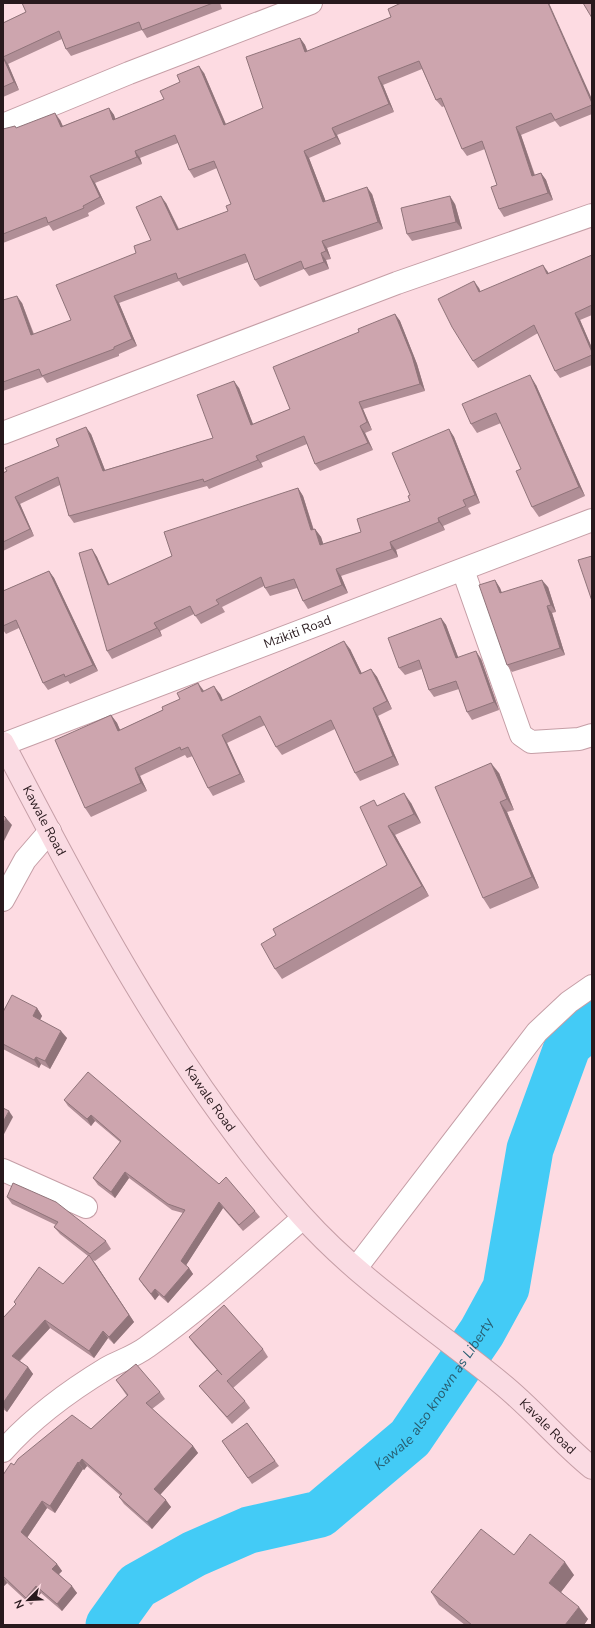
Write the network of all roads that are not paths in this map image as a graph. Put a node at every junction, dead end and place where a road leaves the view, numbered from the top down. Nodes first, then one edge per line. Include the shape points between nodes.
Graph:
1 (311, 3) edge
2 (3, 125) edge
3 (592, 215) edge
4 (3, 433) edge
5 (592, 520) edge
6 (463, 570) junction
7 (592, 735) edge
8 (3, 743) edge
9 (50, 831) junction
10 (3, 900) edge
11 (592, 986) edge
12 (3, 1170) edge
13 (86, 1207) dead end
14 (303, 1218) junction
15 (356, 1268) junction
16 (503, 1384) joint
17 (3, 1451) edge
18 (592, 1468) edge

1 - 2 street via 128,72
3 - 4 street via 397,283
5 - 6 street, Mzikiti Road
6 - 7 street via 521,735 531,742 579,739
6 - 8 street, Mzikiti Road
8 - 9 street, Kawale Road
9 - 10 street via 25,860
9 - 14 street, Kawale Road via 130,974 192,1074 242,1146
11 - 15 street via 569,1002 537,1032
12 - 13 street
14 - 15 street, Kawale Road
14 - 17 street via 186,1318 145,1348 56,1401
15 - 16 street, Kawale Road
16 - 18 street, Kavale Road via 556,1437

